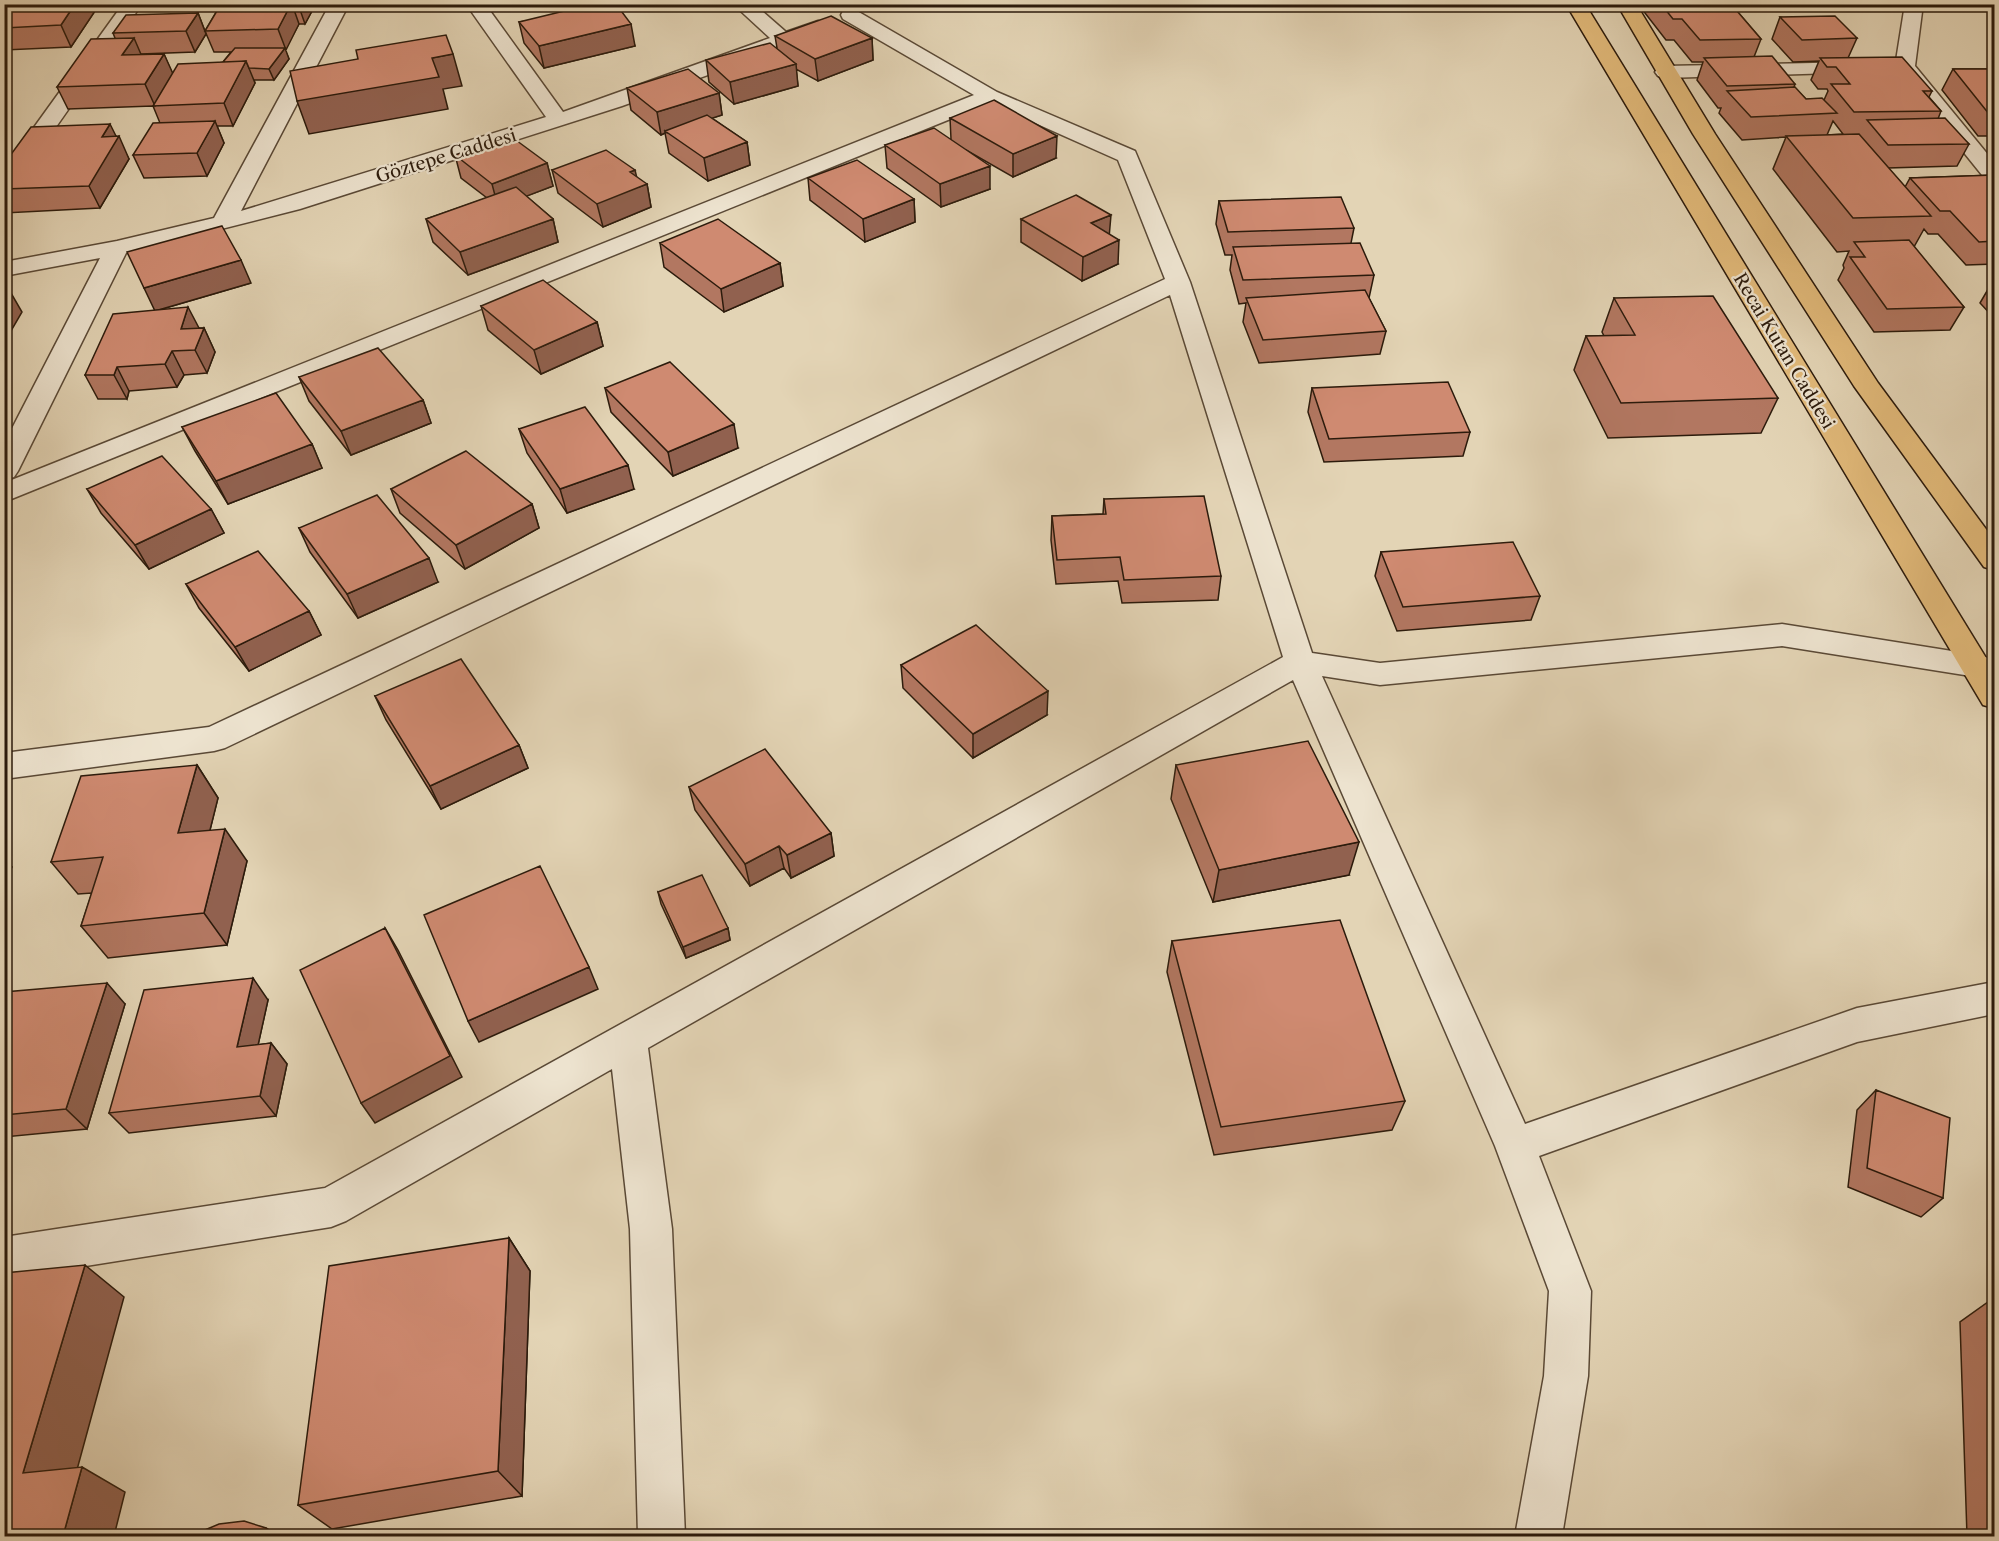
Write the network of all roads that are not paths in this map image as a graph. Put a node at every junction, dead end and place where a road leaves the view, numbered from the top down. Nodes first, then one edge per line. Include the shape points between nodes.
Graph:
1 (133, 4) edge
2 (340, 4) edge
3 (475, 4) edge
4 (742, 4) edge
5 (1575, 4) edge
6 (1626, 4) edge
7 (1914, 4) edge
8 (863, 10) edge
9 (784, 41) junction
10 (1905, 67) junction
11 (1665, 72) junction
12 (990, 96) junction
13 (559, 120) junction
14 (1986, 155) edge
15 (1995, 175) edge
16 (4, 185) edge
17 (224, 223) junction
18 (117, 248) junction
19 (4, 268) edge
20 (1178, 282) junction
21 (4, 471) edge
22 (4, 493) edge
23 (1995, 560) edge
24 (1299, 662) junction
25 (1977, 666) junction
26 (1995, 697) edge
27 (4, 766) edge
28 (1995, 998) edge
29 (628, 1039) junction
30 (1515, 1146) junction
31 (4, 1258) edge
32 (662, 1536) edge
33 (1539, 1536) edge

1 - 16 street
2 - 17 street
3 - 13 street
4 - 9 street
5 - 25 main road, Recai Kutan Caddesi
6 - 11 main road
7 - 10 street
8 - 9 street, Göztepe Caddesi
8 - 12 street
9 - 13 street, Göztepe Caddesi
10 - 11 street
10 - 14 street
11 - 23 main road via 1867,386
12 - 20 street via 1127,156
12 - 22 street
13 - 17 street, Göztepe Caddesi
14 - 15 street
17 - 18 street, Göztepe Caddesi
18 - 19 street, Göztepe Caddesi
18 - 21 street
20 - 24 street
20 - 27 street via 214,739
24 - 25 street via 1380,674 1782,635
24 - 29 street
24 - 30 street
25 - 26 main road, Recai Kutan Caddesi
28 - 30 street via 1857,1024
29 - 31 street via 331,1206
29 - 32 street via 651,1229
30 - 33 street via 1570,1291 1566,1376

